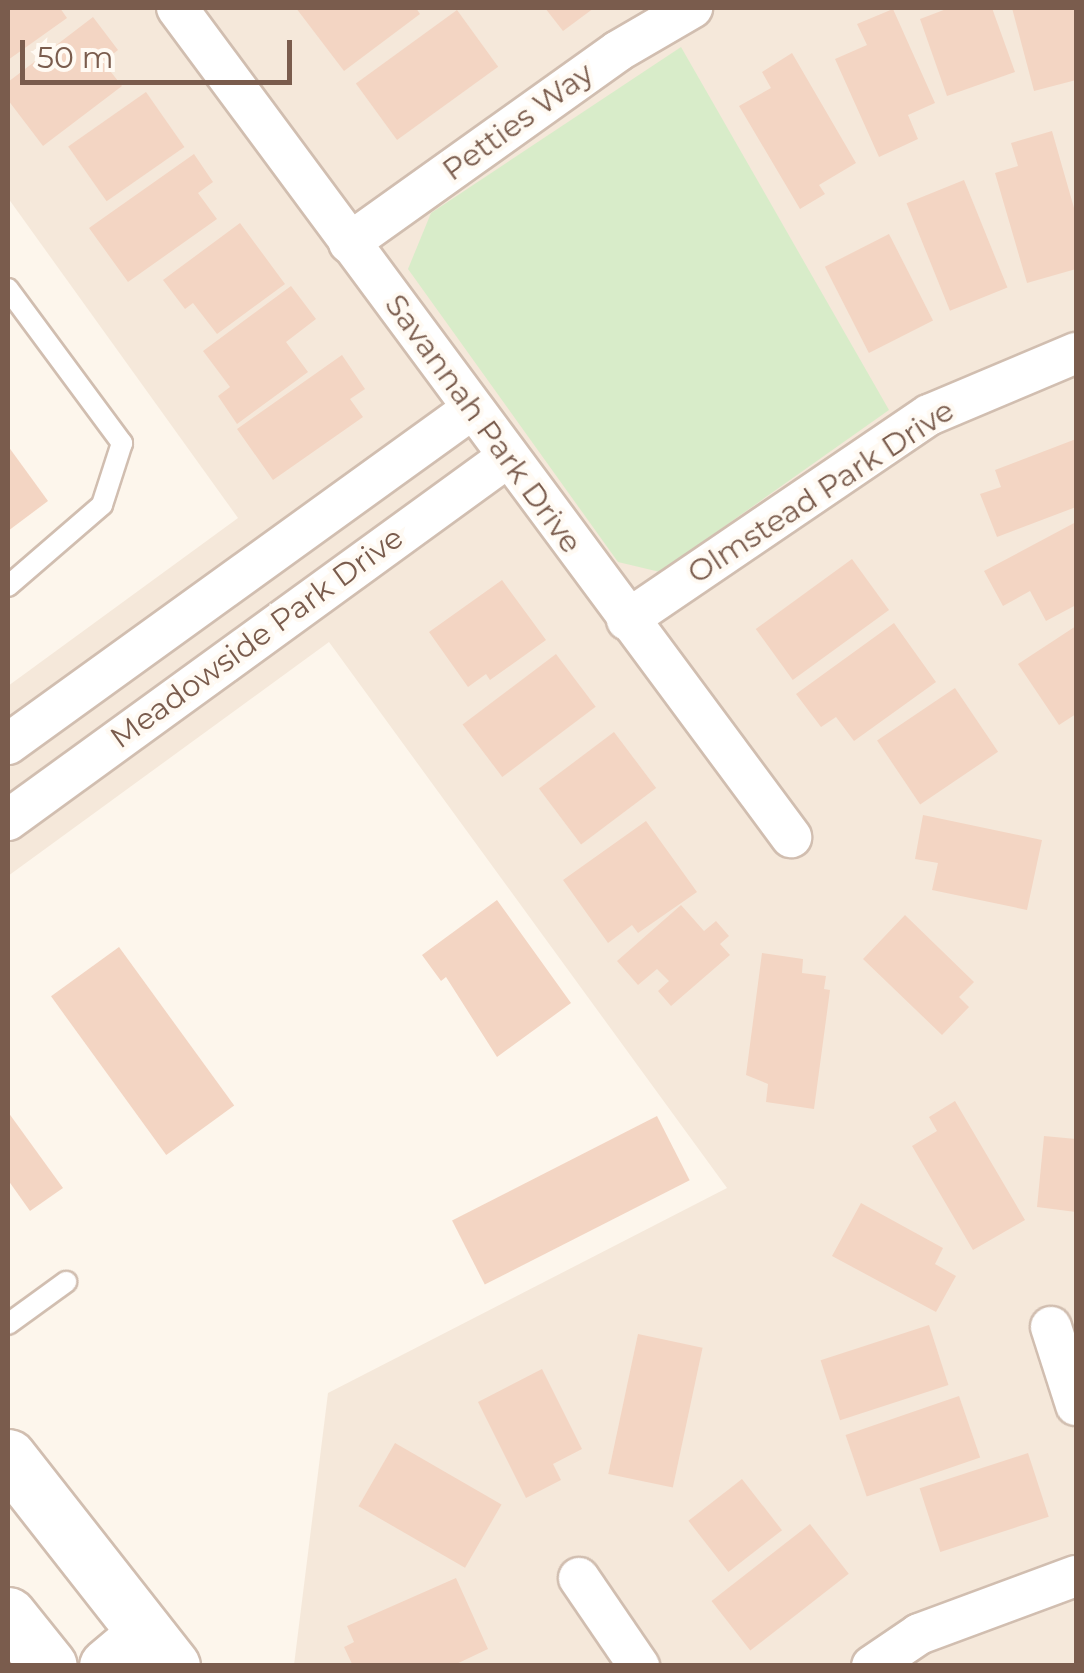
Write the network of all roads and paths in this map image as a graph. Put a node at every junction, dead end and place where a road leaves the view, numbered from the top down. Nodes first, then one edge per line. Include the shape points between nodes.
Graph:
1 (178, 8) edge
2 (692, 8) edge
3 (349, 243) junction
4 (8, 289) edge
5 (1076, 353) edge
6 (472, 408) junction
7 (508, 457) junction
8 (8, 586) edge
9 (627, 620) junction
10 (56, 709) junction
11 (8, 744) edge
12 (94, 755) junction
13 (8, 820) edge
14 (791, 838) dead end
15 (66, 1282) dead end
16 (8, 1324) edge
17 (1050, 1327) dead end
18 (1076, 1404) edge
19 (8, 1458) edge
20 (1076, 1576) edge
21 (579, 1578) dead end
22 (8, 1615) edge
23 (141, 1655) edge
24 (49, 1666) edge
25 (639, 1666) edge
26 (872, 1666) edge

1 - 3 street, Savannah Park Drive
2 - 3 street, Petties Way via 618,50
3 - 6 street, Savannah Park Drive
4 - 8 lane via 122,444 102,505
5 - 9 street, Olmstead Park Drive via 929,414
6 - 7 street, Savannah Park Drive
6 - 10 street, Meadowside Park Drive
7 - 9 street, Savannah Park Drive
7 - 12 street, Meadowside Park Drive
9 - 14 street, Savannah Park Drive
10 - 11 street, Meadowside Park Drive
10 - 12 street
12 - 13 street, Meadowside Park Drive
15 - 16 lane
17 - 18 street
19 - 23 main road
20 - 26 street via 919,1634
21 - 25 street
22 - 24 main road

